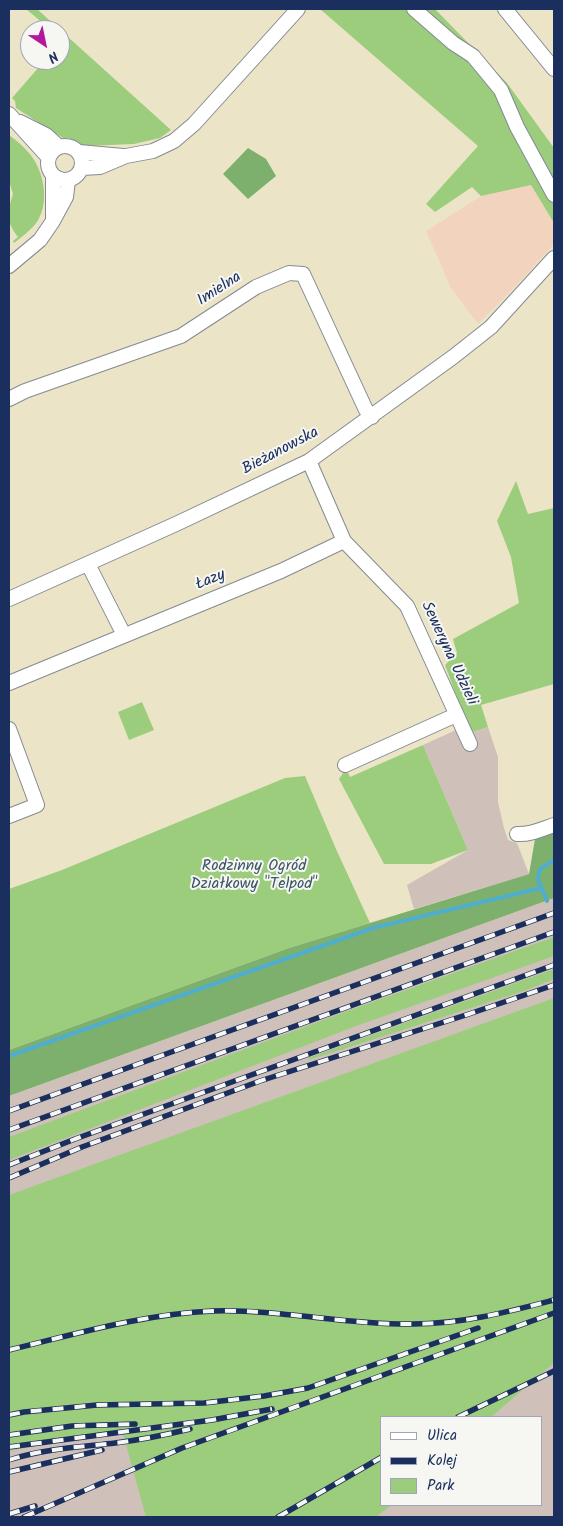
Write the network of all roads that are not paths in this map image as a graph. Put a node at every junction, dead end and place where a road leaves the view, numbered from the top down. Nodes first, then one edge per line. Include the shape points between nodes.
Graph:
1 (298, 9) edge
2 (414, 9) edge
3 (505, 9) edge
4 (554, 69) edge
5 (11, 116) edge
6 (59, 147) junction
7 (79, 152) junction
8 (126, 156) junction
9 (48, 157) junction
10 (82, 168) junction
11 (53, 176) junction
12 (68, 180) junction
13 (554, 195) edge
14 (53, 221) junction
15 (554, 258) edge
16 (9, 266) edge
17 (9, 399) edge
18 (372, 417) junction
19 (309, 461) junction
20 (344, 541) junction
21 (88, 564) junction
22 (9, 599) edge
23 (124, 635) junction
24 (9, 683) edge
25 (456, 715) junction
26 (9, 729) edge
27 (470, 744) dead end
28 (345, 765) dead end
29 (9, 816) edge
30 (554, 825) edge
31 (516, 834) dead end

1 - 8 street via 180,136 154,151
2 - 13 street via 473,56 502,90 517,127
3 - 4 street
5 - 6 street via 46,135
5 - 9 street
6 - 7 street via 73,147
6 - 9 street
7 - 8 street
7 - 10 street
8 - 10 street via 100,167
9 - 11 street
10 - 12 street via 79,174
11 - 12 street
11 - 14 street
12 - 14 street via 66,198
14 - 16 street via 40,240
15 - 18 street, Bieżanowska via 491,327
17 - 18 street, Imielna via 181,336 256,287 289,273 304,274
18 - 19 street, Bieżanowska
19 - 20 street
19 - 21 street, Bieżanowska
20 - 23 street, Łazy via 281,571
20 - 25 street, Seweryna Udzieli via 407,606
21 - 22 street, Bieżanowska
21 - 23 street
23 - 24 street, Łazy
25 - 27 street, Seweryna Udzieli
25 - 28 street
26 - 29 street via 37,805
30 - 31 street

